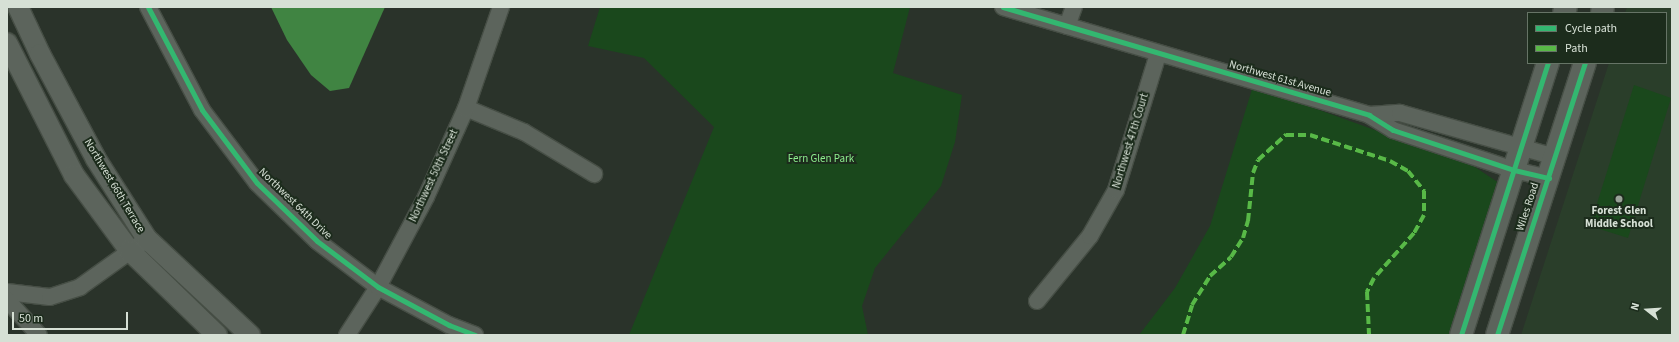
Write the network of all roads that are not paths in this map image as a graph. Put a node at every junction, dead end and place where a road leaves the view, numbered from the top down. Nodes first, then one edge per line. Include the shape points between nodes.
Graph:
1 (18, 7) edge
2 (148, 7) edge
3 (501, 7) edge
4 (1003, 7) edge
5 (1074, 7) edge
6 (1068, 26) junction
7 (7, 43) edge
8 (40, 54) junction
9 (1158, 54) junction
10 (12, 63) edge
11 (1548, 64) edge
12 (1586, 64) edge
13 (466, 108) junction
14 (1369, 115) junction
15 (1522, 147) junction
16 (1555, 157) junction
17 (1514, 170) junction
18 (594, 174) dead end
19 (1549, 178) junction
20 (146, 239) junction
21 (130, 251) junction
22 (378, 287) junction
23 (7, 292) edge
24 (7, 300) edge
25 (1037, 301) dead end
26 (39, 335) edge
27 (217, 335) edge
28 (250, 335) edge
29 (347, 335) edge
30 (475, 335) edge
31 (1461, 335) edge
32 (1497, 335) edge

1 - 8 street, Northwest 66th Terrace
2 - 22 street, Northwest 64th Drive via 202,110 256,183 317,241
3 - 13 street, Northwest 50th Street
4 - 6 street, Northwest 61st Avenue
5 - 6 street
6 - 9 street, Northwest 61st Avenue
7 - 10 street, Northwest 66th Terrace
8 - 10 street
8 - 20 street, Northwest 66th Terrace via 96,159
9 - 14 street, Northwest 61st Avenue
9 - 25 street, Northwest 47th Court via 1116,190 1090,236
10 - 21 street, Northwest 66th Terrace via 74,175
11 - 15 main road
12 - 16 main road, Wiles Road
13 - 18 street via 524,132
13 - 22 street, Northwest 50th Street via 426,197
14 - 15 street, Northwest 61st Avenue via 1400,113
14 - 17 street, Northwest 61st Avenue via 1393,130
15 - 16 street, Northwest 61st Avenue
15 - 17 main road
16 - 19 main road, Wiles Road
17 - 19 street, Northwest 61st Avenue
17 - 31 main road
19 - 32 main road, Wiles Road
20 - 21 street
20 - 28 street, Northwest 66th Terrace
21 - 23 street via 80,287 50,297
21 - 27 street, Northwest 66th Terrace
22 - 29 street, Northwest 50th Street
22 - 30 street, Northwest 64th Drive via 449,325
24 - 26 street

